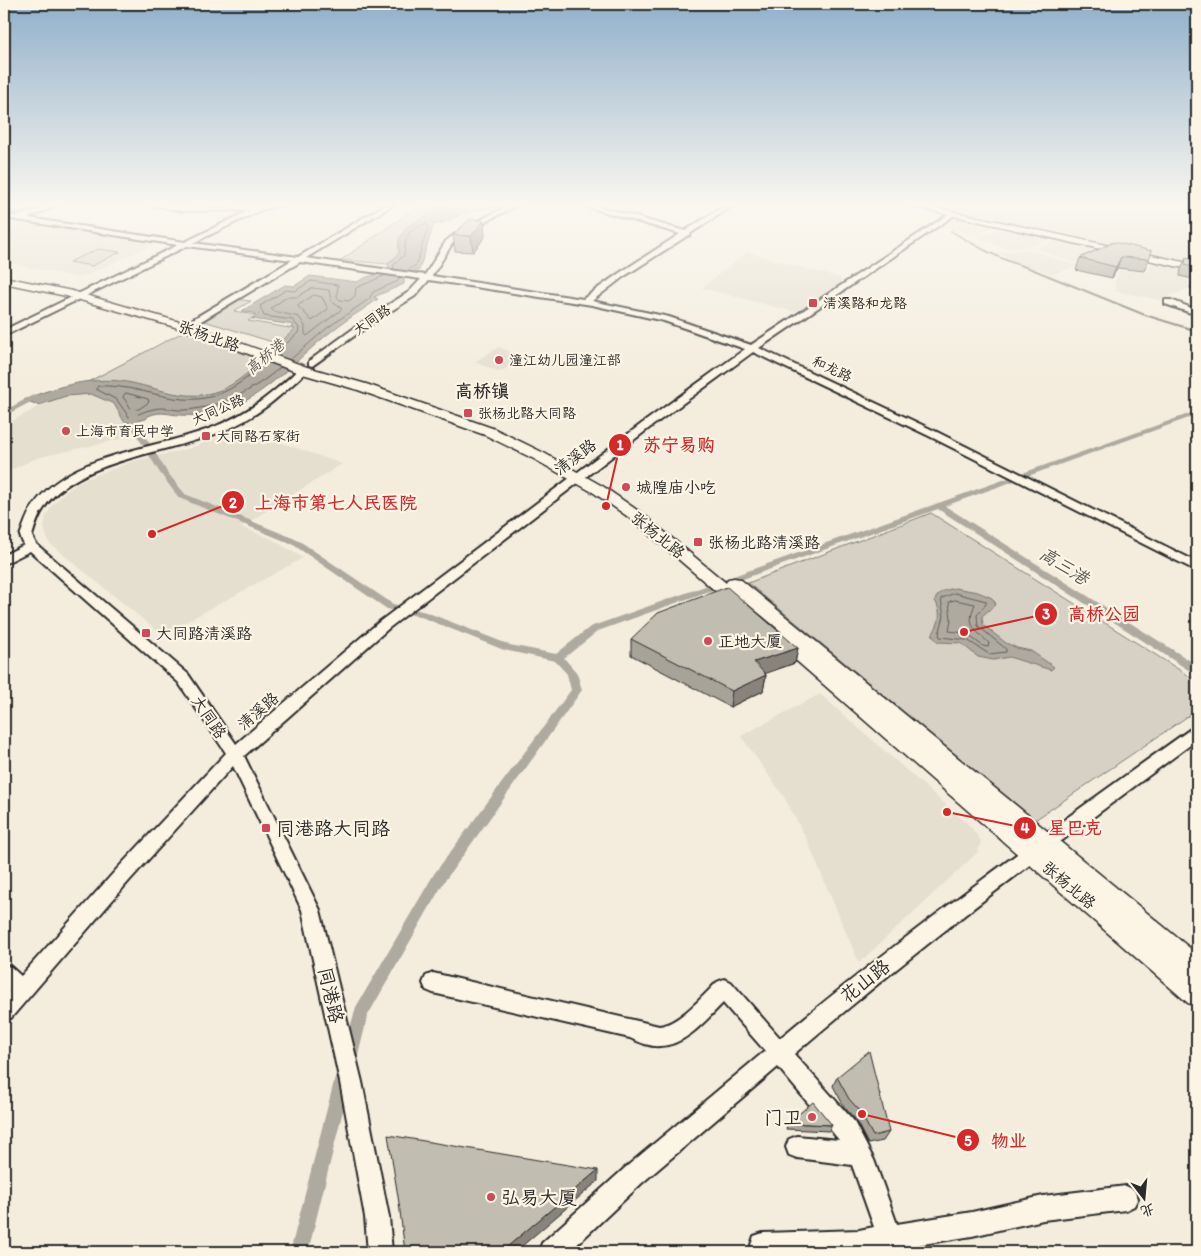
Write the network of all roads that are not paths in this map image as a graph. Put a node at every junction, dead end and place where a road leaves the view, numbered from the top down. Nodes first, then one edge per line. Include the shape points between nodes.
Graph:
1 (149, 262) edge
2 (294, 262) edge
3 (317, 262) edge
4 (435, 262) edge
5 (642, 262) edge
6 (882, 262) edge
7 (1172, 262) edge
8 (1197, 267) edge
9 (4, 273) edge
10 (423, 277) junction
11 (4, 280) edge
12 (89, 290) junction
13 (78, 296) junction
14 (585, 302) junction
15 (1168, 302) dead end
16 (1197, 313) edge
17 (189, 325) junction
18 (4, 333) edge
19 (753, 348) junction
20 (303, 365) junction
21 (581, 474) junction
22 (32, 546) junction
23 (4, 560) edge
24 (1197, 567) edge
25 (1197, 732) edge
26 (235, 754) junction
27 (1038, 848) junction
28 (1197, 970) edge
29 (4, 974) edge
30 (433, 983) dead end
31 (22, 990) junction
32 (1197, 994) edge
33 (4, 1011) edge
34 (780, 1052) junction
35 (797, 1147) dead end
36 (859, 1154) junction
37 (366, 1161) joint
38 (1126, 1198) dead end
39 (763, 1245) dead end
40 (891, 1245) edge
41 (380, 1252) edge
42 (551, 1252) edge

1 - 12 street
2 - 17 street
3 - 10 street, 和龙路
4 - 10 street, 大同路
5 - 14 street
6 - 19 street, 清溪路
7 - 8 main road
9 - 12 main road, 张杨北路
10 - 14 street, 和龙路
10 - 20 street, 大同路 via 412,294
11 - 13 main road, 张杨北路
12 - 13 street
12 - 17 main road, 张杨北路
13 - 17 main road, 张杨北路
13 - 18 street
14 - 19 street, 和龙路 via 666,319
15 - 16 street
17 - 20 main road, 张杨北路
19 - 21 street, 清溪路
19 - 24 street, 和龙路
20 - 21 main road, 张杨北路 via 490,432
20 - 22 street, 大同公路 via 262,406 206,434 121,457 62,482 41,502 32,518 26,536
21 - 26 street, 清溪路 via 384,625
21 - 27 main road, 张杨北路 via 725,583
22 - 23 street
22 - 26 street, 大同路 via 182,678
25 - 27 street, 花山路
26 - 31 street, 大同路
26 - 37 street, 同港路 via 311,910
27 - 28 main road, 张杨北路
27 - 32 main road, 张杨北路
27 - 34 street, 花山路 via 850,993
29 - 31 street
30 - 34 street via 630,1028 652,1036 676,1032 724,989
31 - 33 street, 大同路
34 - 36 street via 845,1128
34 - 42 street, 花山路 via 634,1175
35 - 36 street
36 - 40 street
37 - 41 street, 同港路
38 - 40 street via 1043,1208
39 - 40 street via 860,1242

